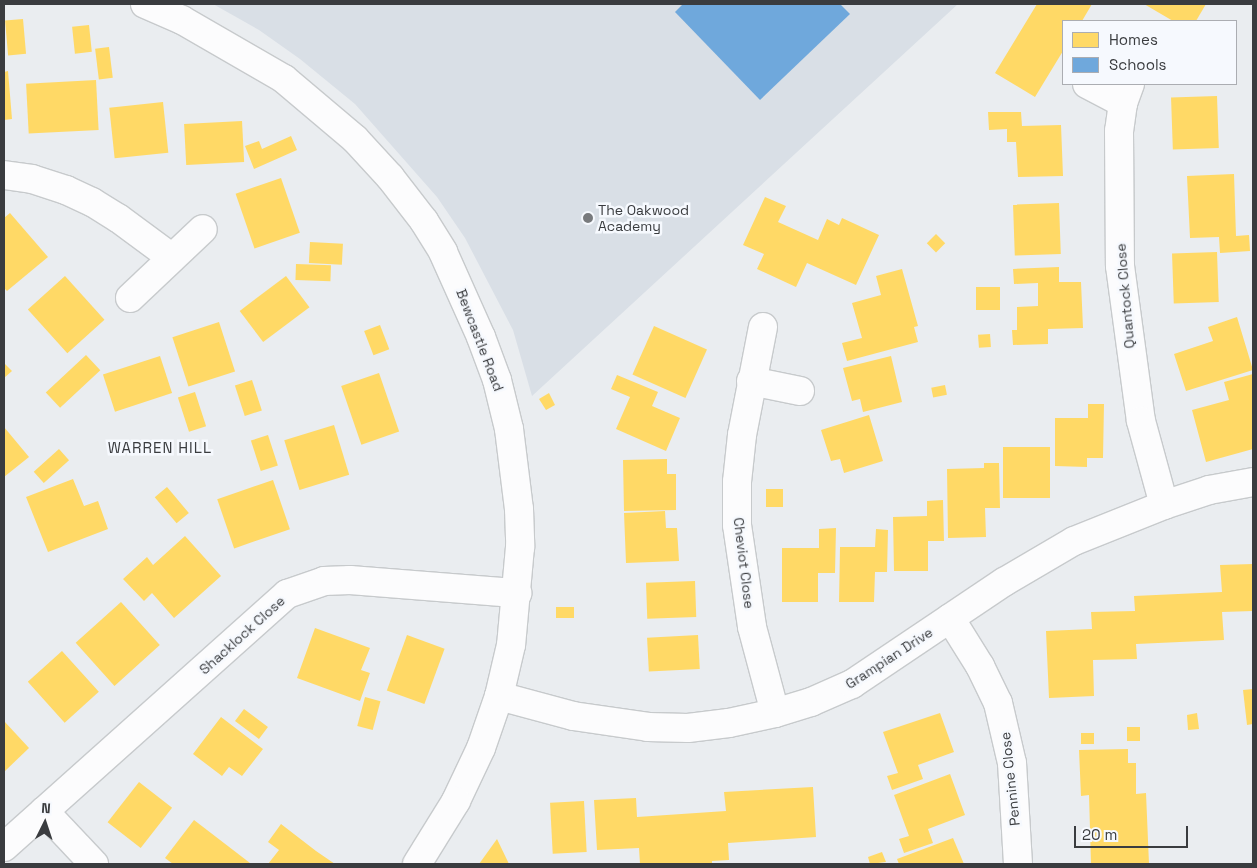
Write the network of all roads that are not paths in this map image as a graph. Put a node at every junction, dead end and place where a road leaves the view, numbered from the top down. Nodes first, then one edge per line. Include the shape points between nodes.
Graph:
1 (145, 4) edge
2 (1091, 85) edge
3 (1126, 93) edge
4 (4, 176) edge
5 (203, 229) dead end
6 (172, 258) junction
7 (130, 298) dead end
8 (762, 328) dead end
9 (751, 381) junction
10 (800, 390) dead end
11 (1253, 482) edge
12 (1164, 505) junction
13 (517, 593) junction
14 (950, 618) junction
15 (499, 696) junction
16 (776, 713) junction
17 (44, 811) junction
18 (4, 847) edge
19 (94, 864) edge
20 (417, 864) edge
21 (1018, 864) edge

1 - 13 street, Bewcastle Road via 189,24 284,79 355,139 424,220 462,292 497,380 516,469 520,547
2 - 3 street
3 - 12 street, Quantock Close via 1119,131 1120,266 1141,421
4 - 6 street via 32,179 92,202
5 - 6 street
6 - 7 street
8 - 9 street, Cheviot Close
9 - 10 street
9 - 16 street, Cheviot Close via 737,482 737,525 752,627
11 - 12 street, Grampian Drive via 1209,490
12 - 14 street, Grampian Drive via 1074,541 1036,561
13 - 15 street, Bewcastle Road via 511,645
13 - 17 street, Shacklock Close via 350,580 324,581 288,594
14 - 16 street, Grampian Drive via 852,684 812,702
14 - 21 street, Pennine Close via 980,666 998,703 1012,763
15 - 16 street, Grampian Drive via 574,716 648,726 688,728
15 - 20 street, Bewcastle Road via 481,748 456,801
17 - 18 street, Shacklock Close
17 - 19 street

